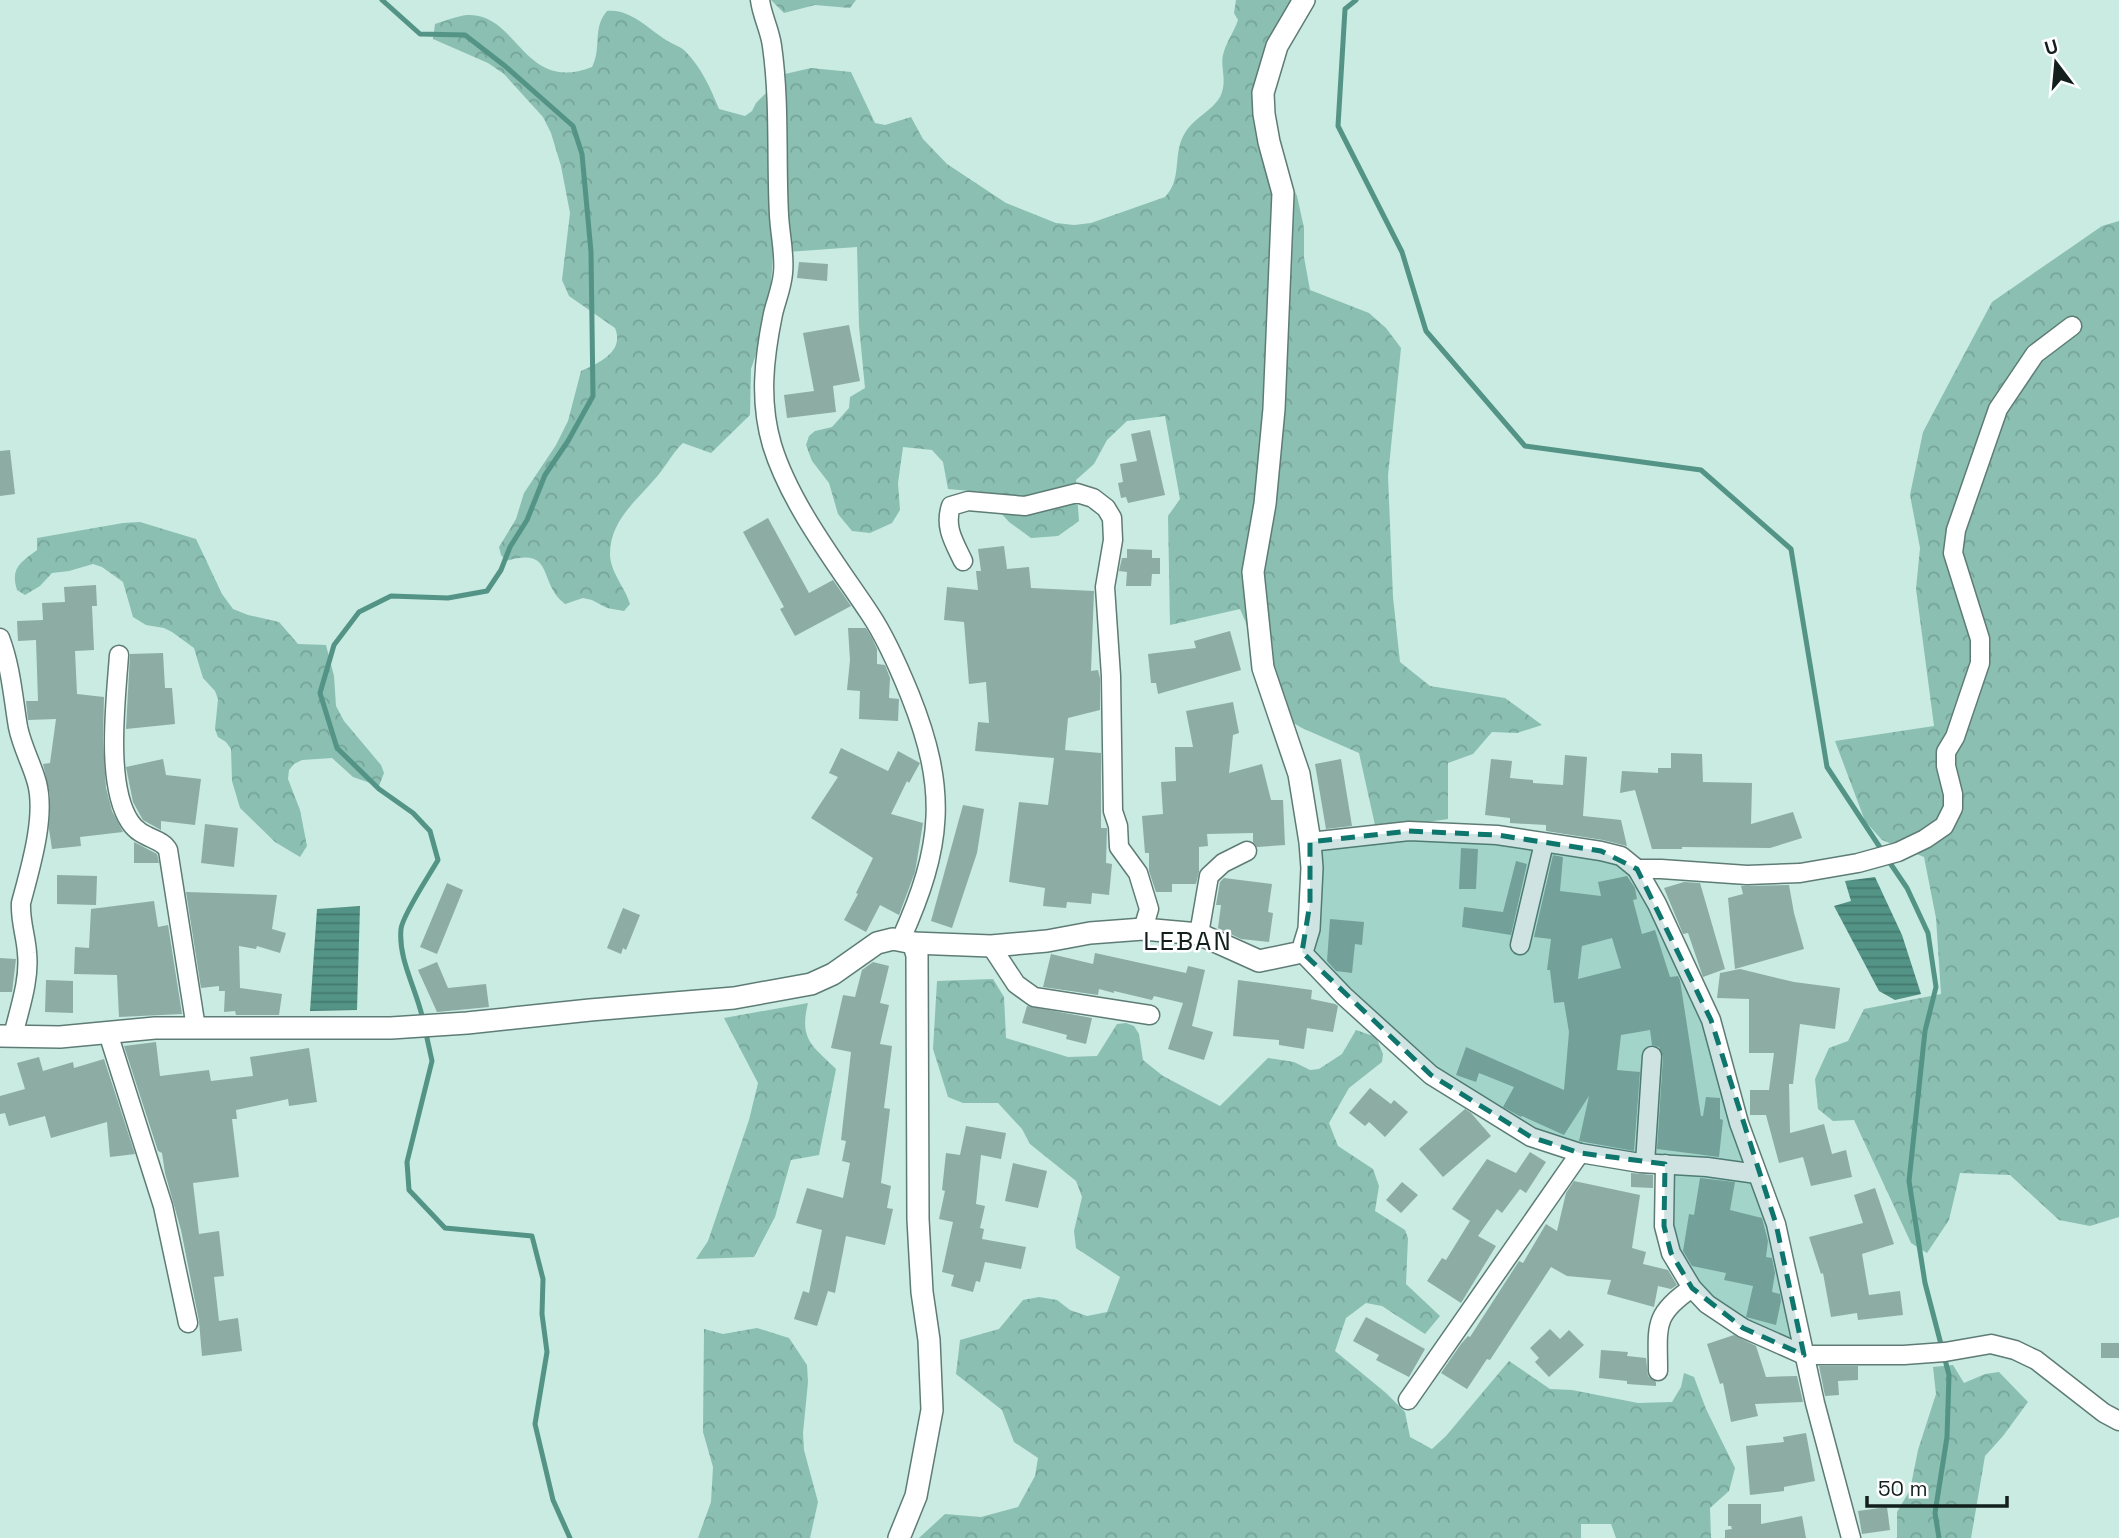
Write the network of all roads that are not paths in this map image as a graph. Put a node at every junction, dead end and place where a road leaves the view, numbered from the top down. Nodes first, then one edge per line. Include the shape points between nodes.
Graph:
1 (760, 0) edge
2 (1304, 0) edge
3 (2072, 326) dead end
4 (963, 561) dead end
5 (0, 638) edge
6 (119, 655) dead end
7 (1310, 842) junction
8 (1544, 843) junction
9 (1247, 851) dead end
10 (1637, 869) junction
11 (1143, 929) junction
12 (1199, 934) junction
13 (907, 941) junction
14 (1520, 945) dead end
15 (992, 946) junction
16 (1302, 953) junction
17 (1150, 1015) dead end
18 (196, 1028) junction
19 (108, 1033) junction
20 (7, 1036) edge
21 (1652, 1056) dead end
22 (1580, 1153) junction
23 (1645, 1163) junction
24 (1665, 1164) junction
25 (1757, 1174) junction
26 (1692, 1288) junction
27 (188, 1323) dead end
28 (1804, 1355) junction
29 (1658, 1371) dead end
30 (1408, 1400) dead end
31 (2119, 1421) edge
32 (898, 1538) edge
33 (1852, 1538) edge

1 - 13 street via 773,52 784,254 763,372 767,424 779,465 826,550 872,617 925,733 937,788 936,823
2 - 7 street via 1278,46 1263,93 1283,193 1274,409 1253,572 1263,668 1299,774
3 - 10 street via 2035,354 1998,410 1956,530 1953,553 1980,639 1980,663 1946,752 1954,808 1944,826 1898,852 1800,873
4 - 11 street via 949,532 948,516 951,506 968,501 1025,506 1077,493 1093,498 1112,518 1105,587 1113,811 1119,847 1138,873 1149,909
5 - 20 street via 41,806 21,904 27,974
6 - 18 street via 114,744 120,793 126,816 136,830 168,850
7 - 8 street via 1409,831 1497,835
7 - 16 street via 1309,929
8 - 10 street via 1621,856
8 - 14 street
9 - 12 street via 1209,876
10 - 25 street via 1711,1020
11 - 12 street
11 - 15 street
12 - 16 street via 1259,961
13 - 15 street
13 - 18 street via 877,943 811,984 734,998 391,1028
13 - 32 street via 917,965 918,1219 932,1410 916,1496
15 - 17 street via 1016,984 1034,997
16 - 22 street via 1431,1075 1531,1137
18 - 19 street
19 - 20 street
19 - 27 street via 163,1206
21 - 23 street
22 - 23 street
22 - 30 street
23 - 24 street
24 - 25 street
24 - 26 street via 1664,1226 1671,1253
25 - 28 street via 1776,1224
26 - 28 street via 1743,1328
26 - 29 street via 1675,1299 1661,1317
28 - 31 street via 1904,1355 1991,1344 2036,1360
28 - 33 street

